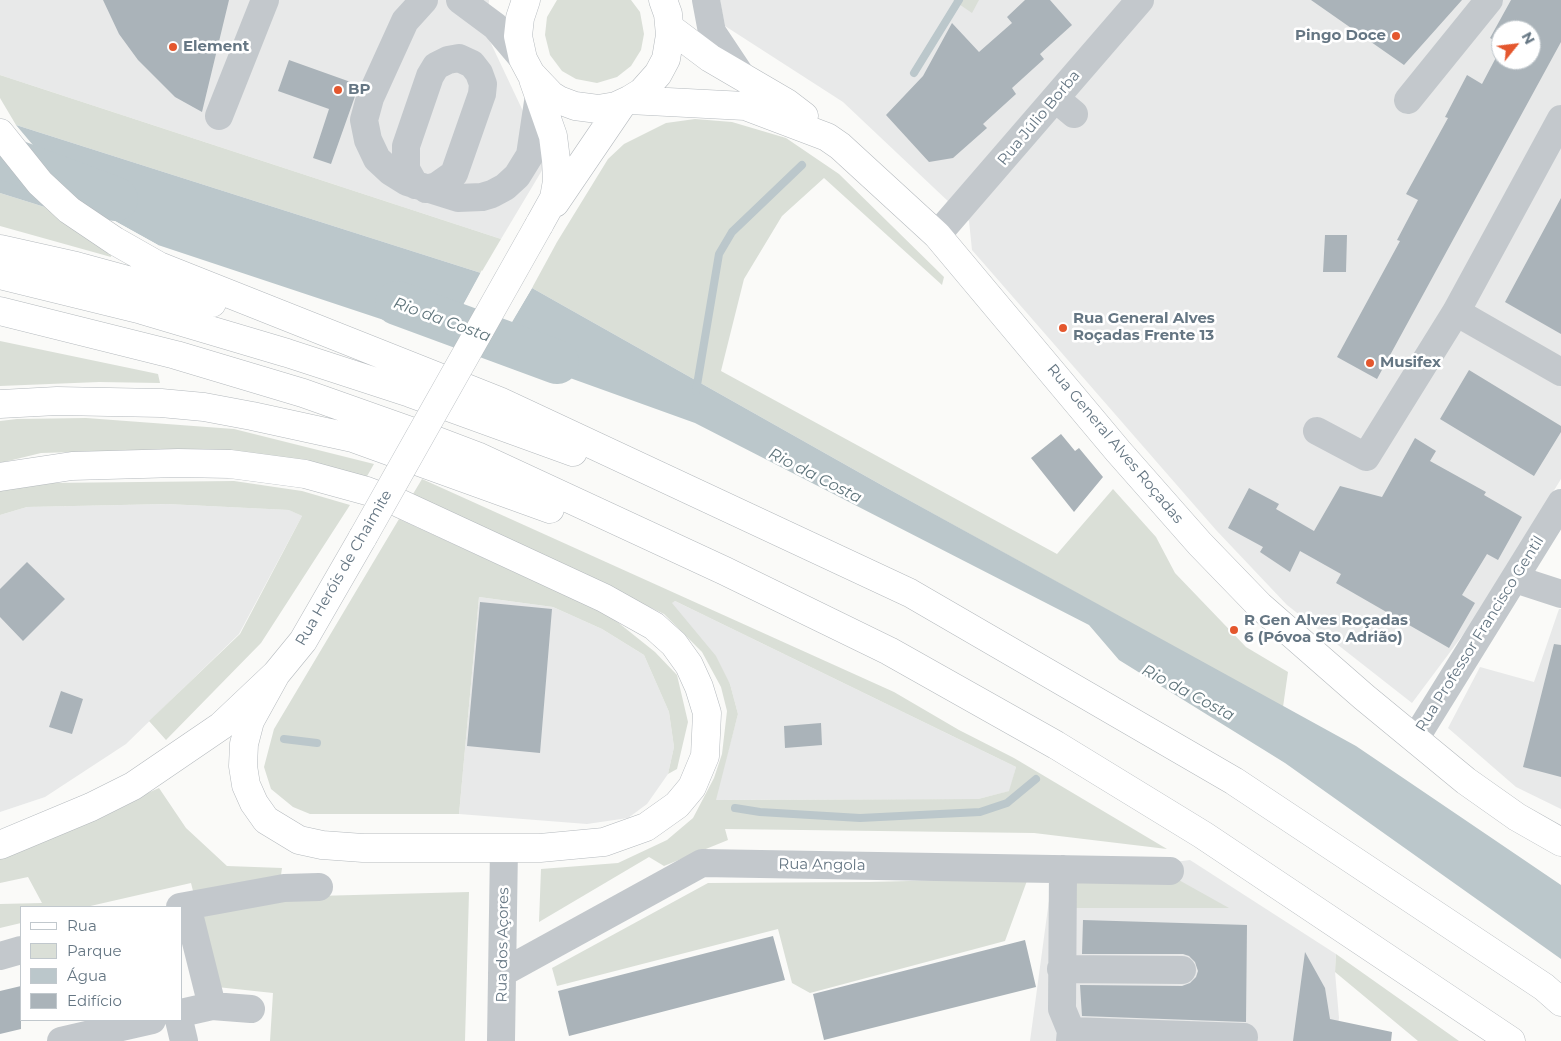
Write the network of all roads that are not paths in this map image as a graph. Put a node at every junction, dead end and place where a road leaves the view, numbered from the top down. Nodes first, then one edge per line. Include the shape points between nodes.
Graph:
1 (265, 0) edge
2 (424, 0) edge
3 (460, 0) edge
4 (526, 0) edge
5 (706, 0) edge
6 (1140, 0) edge
7 (1489, 0) edge
8 (669, 11) edge
9 (740, 74) junction
10 (531, 76) junction
11 (1408, 100) dead end
12 (626, 102) junction
13 (219, 116) dead end
14 (1561, 119) edge
15 (0, 132) edge
16 (827, 136) junction
17 (539, 225) junction
18 (938, 235) junction
19 (0, 249) edge
20 (0, 275) edge
21 (0, 310) edge
22 (1456, 312) junction
23 (404, 364) junction
24 (1561, 372) edge
25 (0, 404) edge
26 (1317, 431) dead end
27 (0, 477) edge
28 (1561, 503) edge
29 (763, 525) junction
30 (1515, 579) junction
31 (1561, 594) edge
32 (781, 600) junction
33 (276, 674) junction
34 (1415, 739) junction
35 (1561, 842) edge
36 (0, 846) edge
37 (504, 848) junction
38 (1063, 869) junction
39 (1170, 871) dead end
40 (319, 887) dead end
41 (184, 906) edge
42 (20, 950) edge
43 (0, 956) edge
44 (1062, 968) junction
45 (1182, 970) dead end
46 (502, 973) junction
47 (1561, 1002) edge
48 (212, 1006) junction
49 (251, 1009) dead end
50 (182, 1013) edge
51 (148, 1021) edge
52 (179, 1021) edge
53 (1071, 1036) edge
54 (1244, 1038) dead end
55 (61, 1041) edge
56 (184, 1041) edge
57 (501, 1041) edge
58 (1511, 1041) edge

1 - 13 street
2 - 10 street via 404,21 370,98 364,120 368,140 377,158 391,172 420,187 458,198 492,194 505,187 517,176 530,155
3 - 10 street, Rua General Alves Roçadas via 495,26
4 - 10 main road via 519,42
5 - 9 street via 712,32
6 - 18 street, Rua Júlio Borba via 1065,107
7 - 11 street
8 - 9 main road, Rua General Alves Roçadas via 710,58
8 - 12 main road, Rua General Alves Roçadas via 669,49 662,68 651,84
9 - 16 main road, Rua General Alves Roçadas via 787,102
10 - 12 main road, Rua General Alves Roçadas via 551,95 575,106 598,109
10 - 17 main road, Rua Heróis de Chaimite via 552,136 557,181 554,198
12 - 16 main road, Rua General Alves Roçadas via 745,106
12 - 17 main road, Rua Heróis de Chaimite
14 - 22 street
15 - 23 main road via 40,183 70,210 115,242 159,266
16 - 18 main road, Rua General Alves Roçadas
17 - 33 main road, Rua Heróis de Chaimite, bridge via 303,641
18 - 34 main road, Rua General Alves Roçadas via 1200,544 1287,630
19 - 23 main road via 229,308
20 - 29 main road via 142,310 347,372 520,432
21 - 32 main road via 176,354 303,393 416,433 477,456 630,526
22 - 24 street
22 - 26 street via 1366,457
23 - 29 main road via 499,401
25 - 32 main road via 57,401 204,407 353,438 511,493
27 - 37 main road via 72,466 178,463 230,464 305,474 367,491 414,510 604,598 654,626 674,644 689,665 707,713 705,756 692,787 660,818 626,836 579,846
28 - 30 street, Rua Professor Francisco Gentil
29 - 47 main road via 910,593 1225,776 1544,987
30 - 31 street
30 - 34 street, Rua Professor Francisco Gentil
32 - 58 main road via 889,651 1056,745 1203,834
33 - 36 main road, Rua Heróis de Chaimite via 221,726 133,786
33 - 37 main road via 250,721 243,766 246,786 254,803 272,825 298,840 322,845
34 - 35 main road, Rua General Alves Roçadas via 1518,818
37 - 46 street, Rua dos Açores
38 - 39 street, Rua Angola
38 - 44 street
38 - 46 street, Rua Angola via 702,863
40 - 41 street via 284,888
41 - 48 street
42 - 43 street
44 - 45 street
44 - 53 street via 1062,1008
46 - 57 street, Rua dos Açores
48 - 49 street
48 - 50 street
51 - 55 street
52 - 56 street
53 - 54 street

